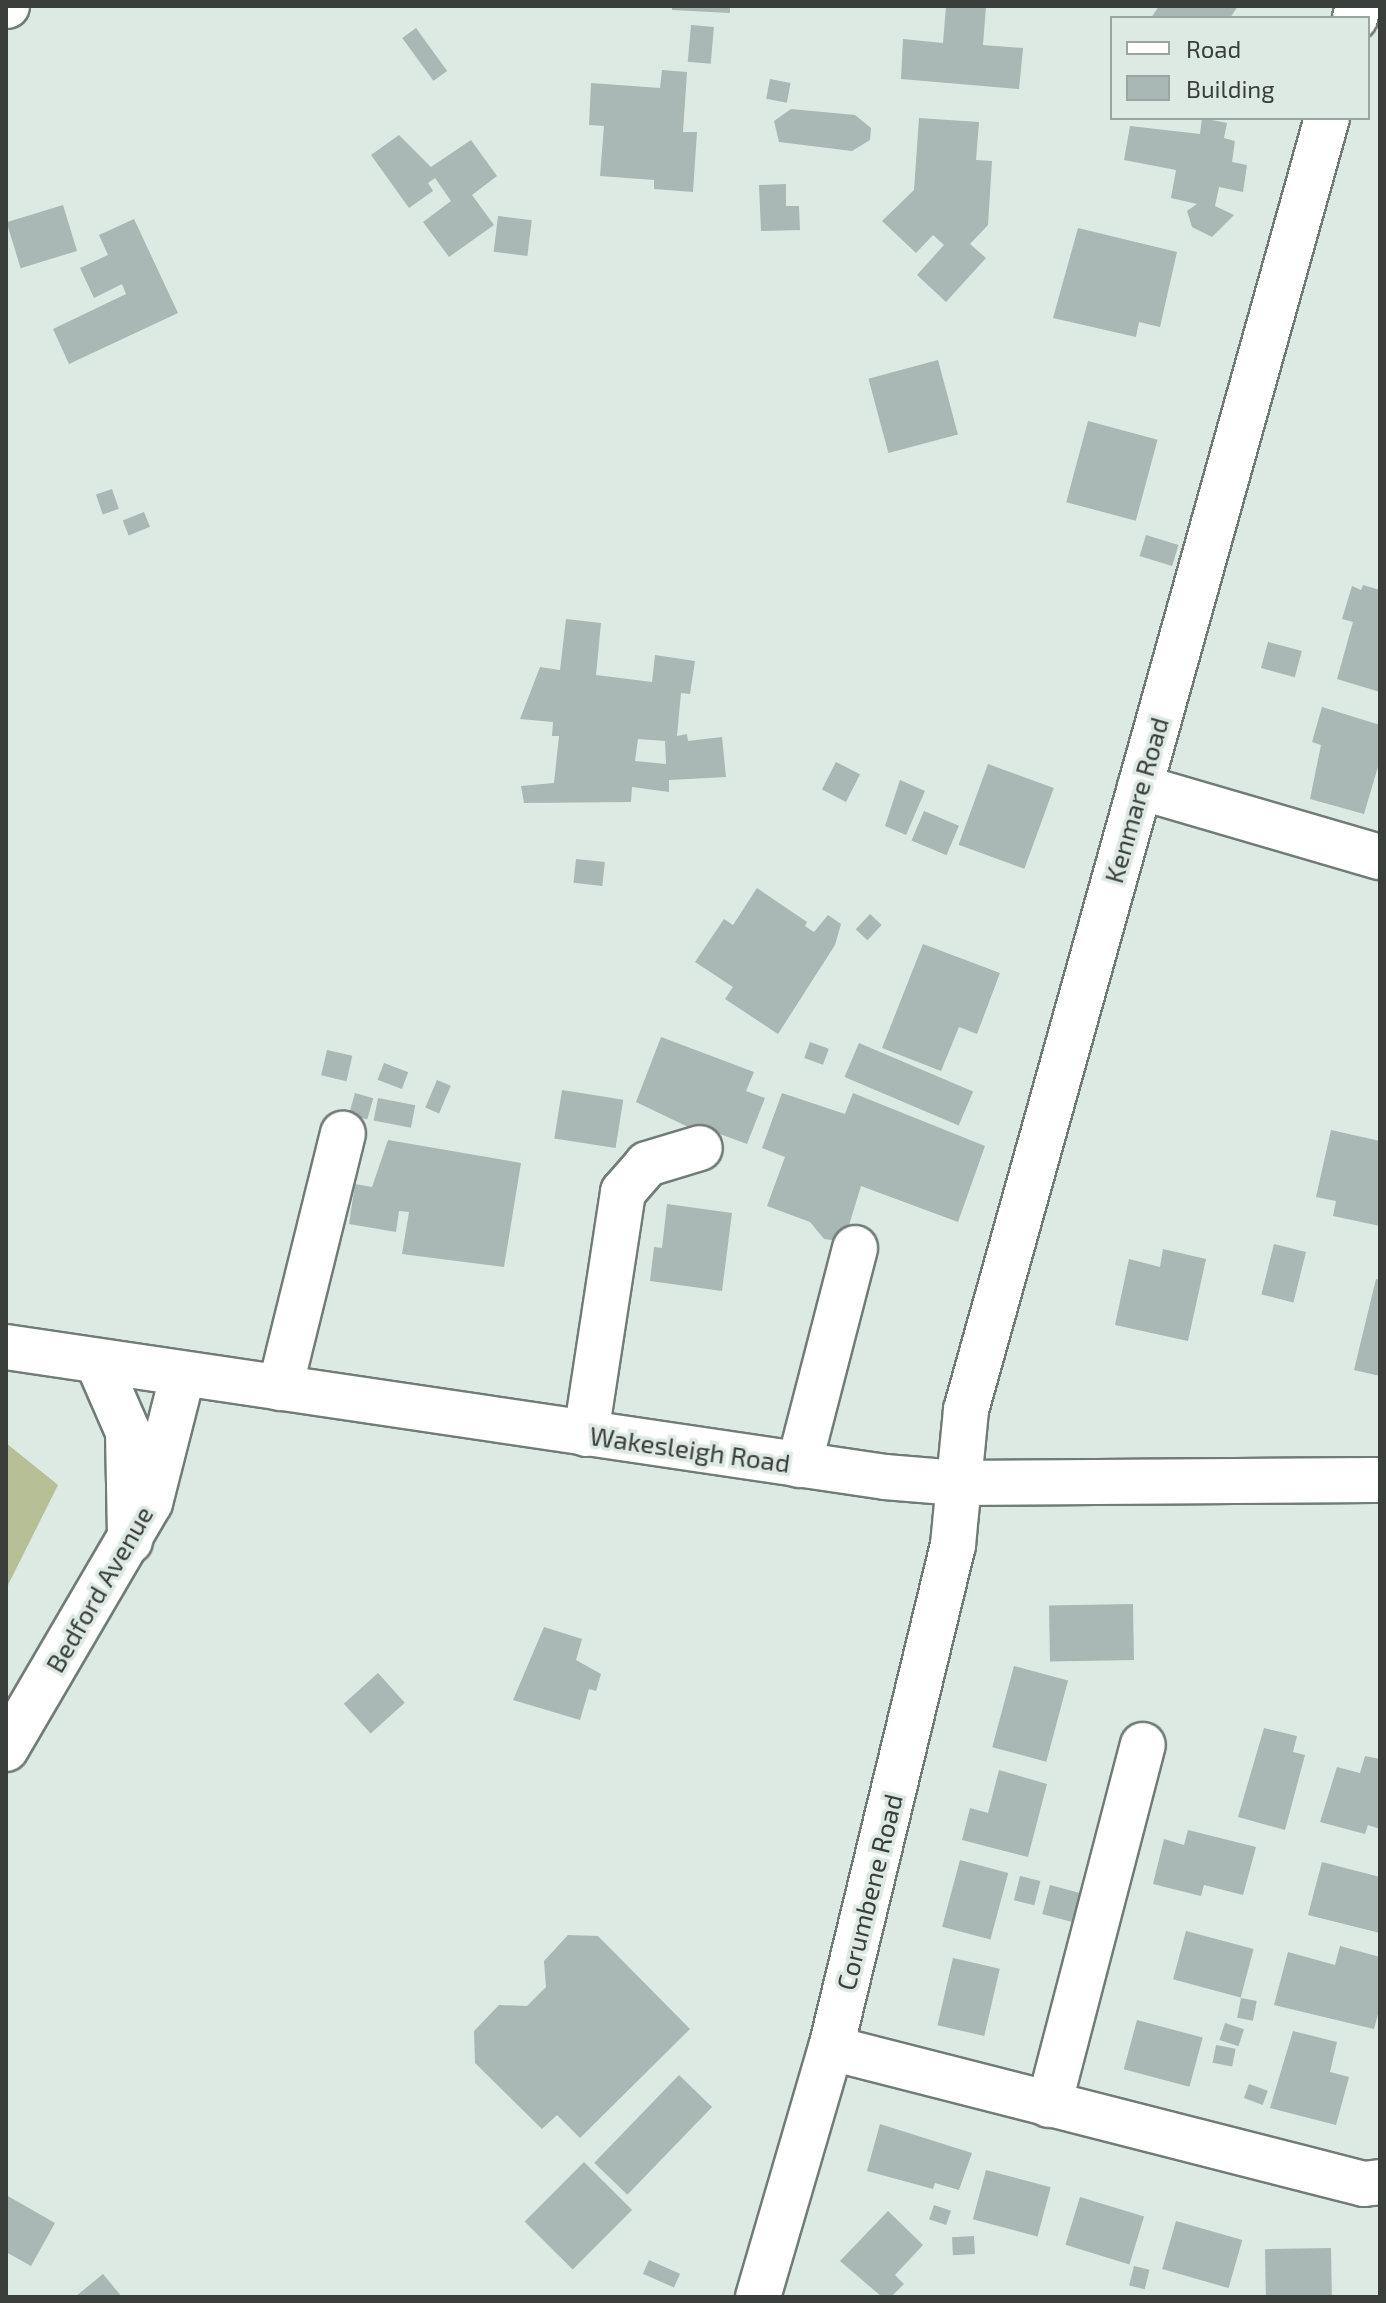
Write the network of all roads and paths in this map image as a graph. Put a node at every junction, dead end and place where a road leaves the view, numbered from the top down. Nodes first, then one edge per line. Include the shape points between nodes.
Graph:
1 (1326, 120) edge
2 (1140, 787) junction
3 (1380, 857) edge
4 (343, 1134) dead end
5 (700, 1148) dead end
6 (855, 1248) dead end
7 (6, 1347) edge
8 (97, 1361) junction
9 (183, 1374) junction
10 (280, 1388) junction
11 (586, 1434) junction
12 (799, 1465) junction
13 (1380, 1480) edge
14 (958, 1483) junction
15 (130, 1541) junction
16 (1143, 1745) dead end
17 (6, 1749) edge
18 (831, 2048) junction
19 (1049, 2105) junction
20 (1380, 2182) edge
21 (758, 2297) edge

1 - 2 street, Kenmare Road
2 - 3 street
2 - 14 street, Kenmare Road via 966,1410
4 - 10 street
5 - 11 street via 647,1164 623,1192
6 - 12 street
7 - 8 street, Wakesleigh Road
8 - 9 street, Wakesleigh Road
8 - 15 street via 128,1432
9 - 10 street, Wakesleigh Road
9 - 15 street, Bedford Avenue via 160,1473
10 - 11 street, Wakesleigh Road
11 - 12 street, Wakesleigh Road
12 - 14 street, Wakesleigh Road
13 - 14 street, Wakesleigh Road
14 - 18 street, Corumbene Road via 953,1545
15 - 17 street, Bedford Avenue
16 - 19 street
18 - 19 street
18 - 21 street, Corumbene Road
19 - 20 street via 1364,2184

